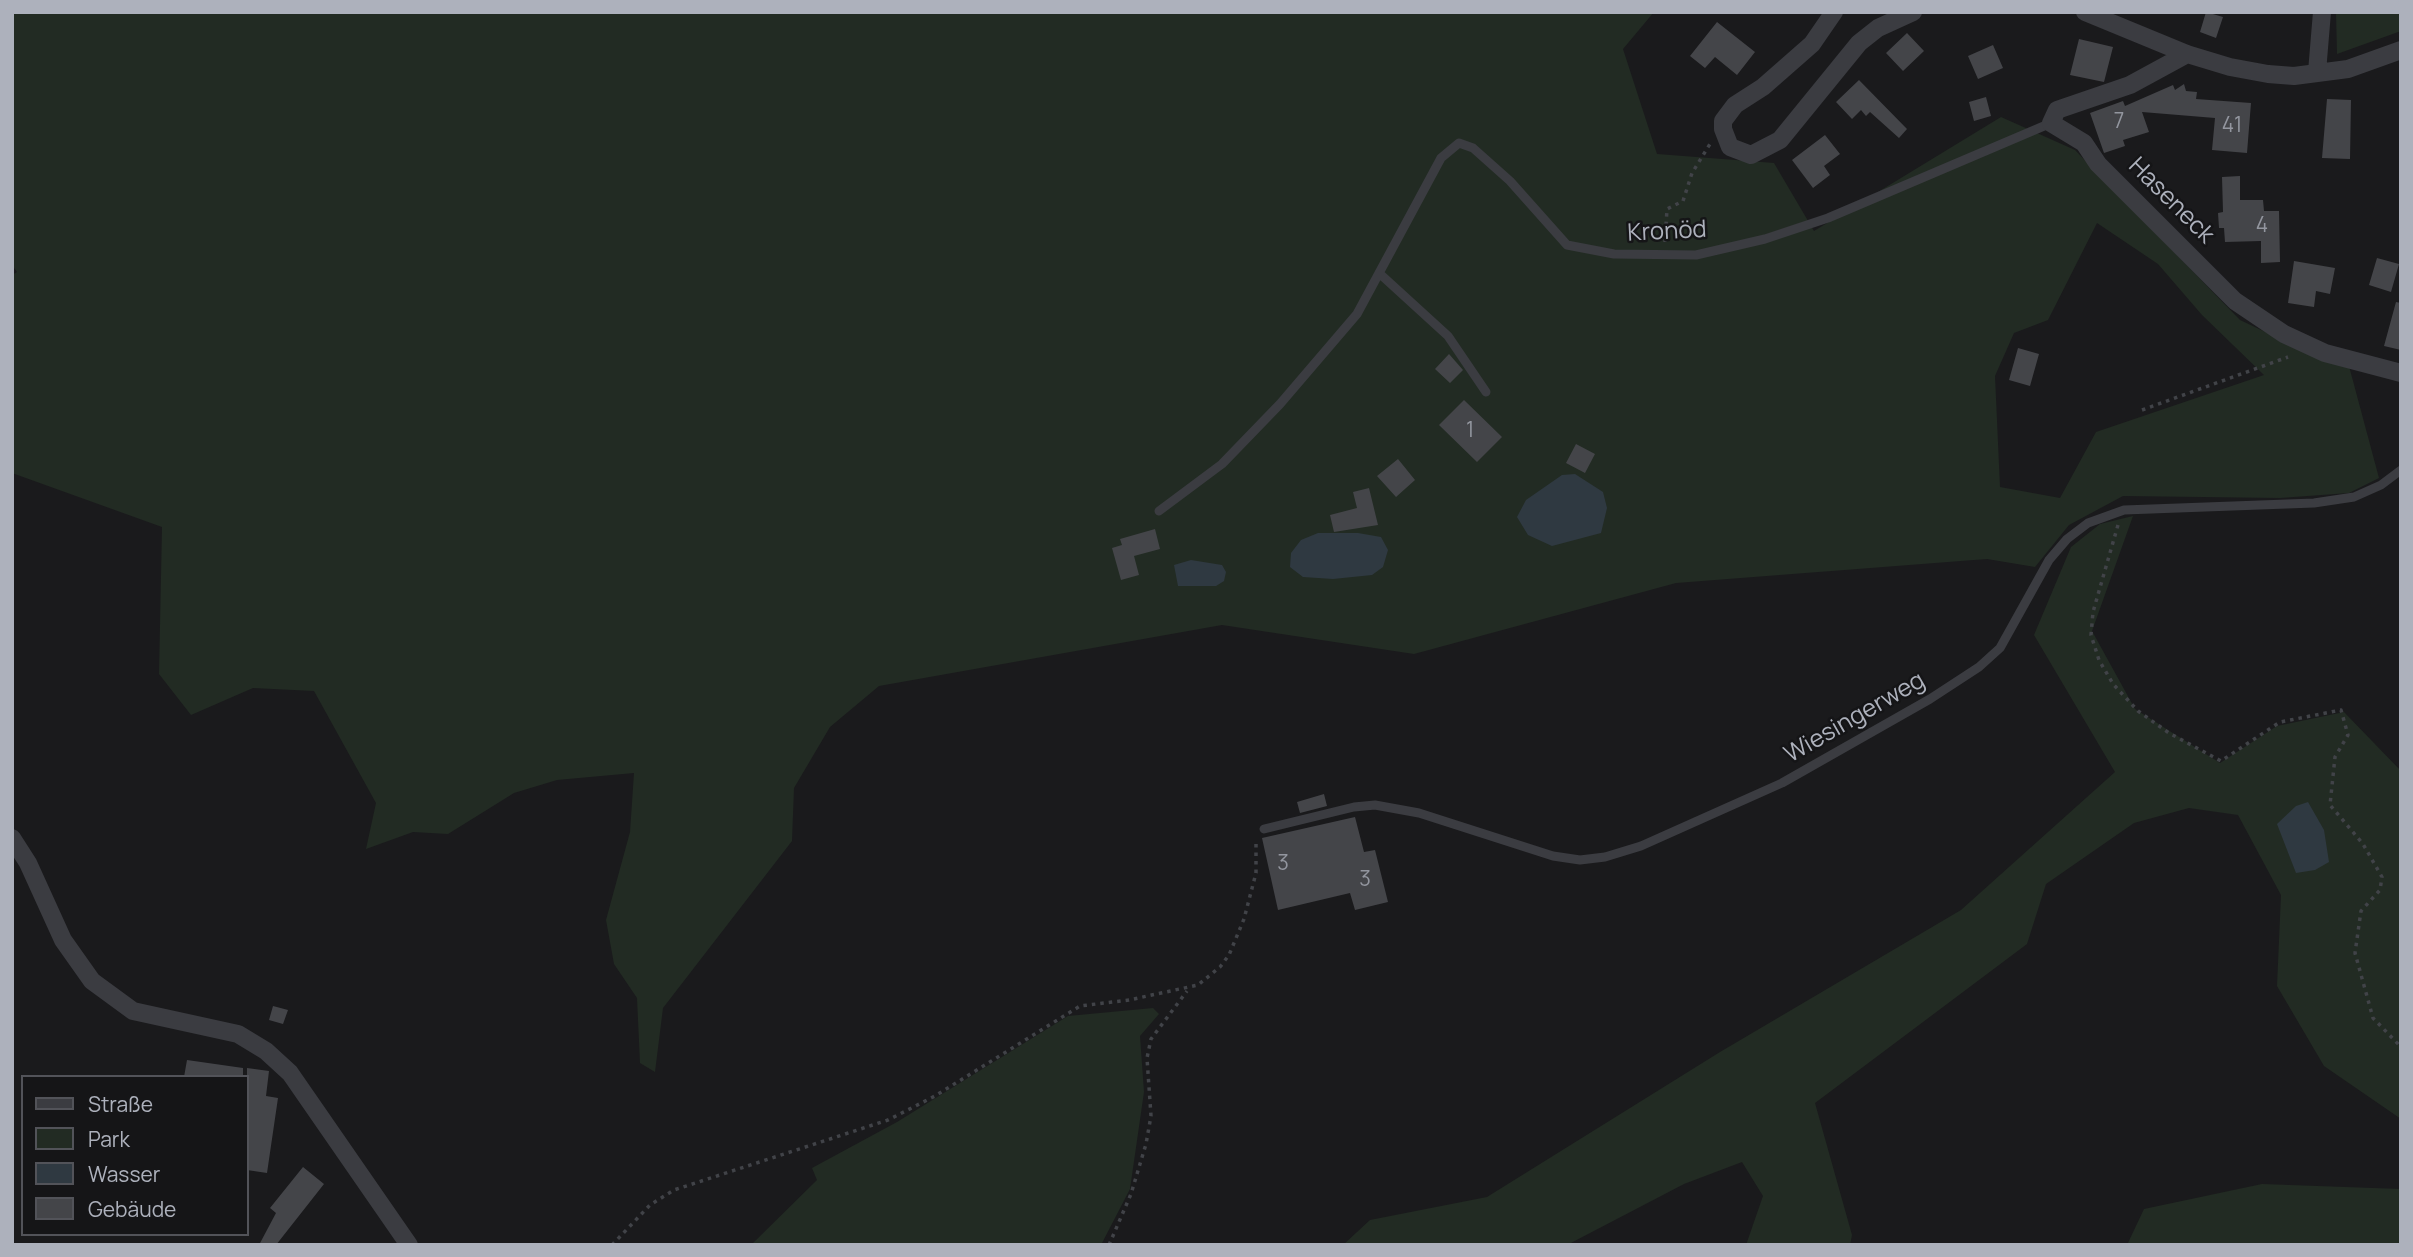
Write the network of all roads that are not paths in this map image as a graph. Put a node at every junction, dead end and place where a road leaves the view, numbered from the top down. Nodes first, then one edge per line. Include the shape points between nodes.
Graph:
1 (1833, 12) edge
2 (1913, 12) edge
3 (2085, 12) edge
4 (2322, 12) edge
5 (2401, 51) edge
6 (2187, 54) junction
7 (2317, 72) junction
8 (2051, 123) junction
9 (1379, 273) junction
10 (2401, 373) edge
11 (1486, 392) dead end
12 (2401, 470) edge
13 (1158, 511) dead end
14 (1264, 829) road end
15 (12, 838) edge
16 (409, 1245) edge

1 - 2 street via 1812,44 1735,105 1723,121 1730,147 1751,155 1767,148 1796,124 1859,43 1878,28
3 - 6 street
4 - 7 street
5 - 7 street via 2348,69
6 - 7 street via 2268,74
6 - 8 street via 2130,85 2057,110
8 - 9 lane, Kronöd via 1828,218 1765,239 1696,254 1614,254 1567,246 1510,181 1473,148 1459,143 1441,158
8 - 10 street, Haseneck via 2084,143 2098,164 2235,300 2284,334 2313,347
9 - 11 lane via 1448,336
9 - 13 lane, Kronöd via 1357,314 1280,404 1222,464
12 - 14 lane, Wiesingerweg via 2354,497 2314,503 2124,510 2088,523 2049,561 2000,648 1979,667 1782,783 1641,846 1580,860 1553,856 1419,813 1375,805
15 - 16 street via 63,940 92,981 133,1011 238,1034 266,1051 290,1073

